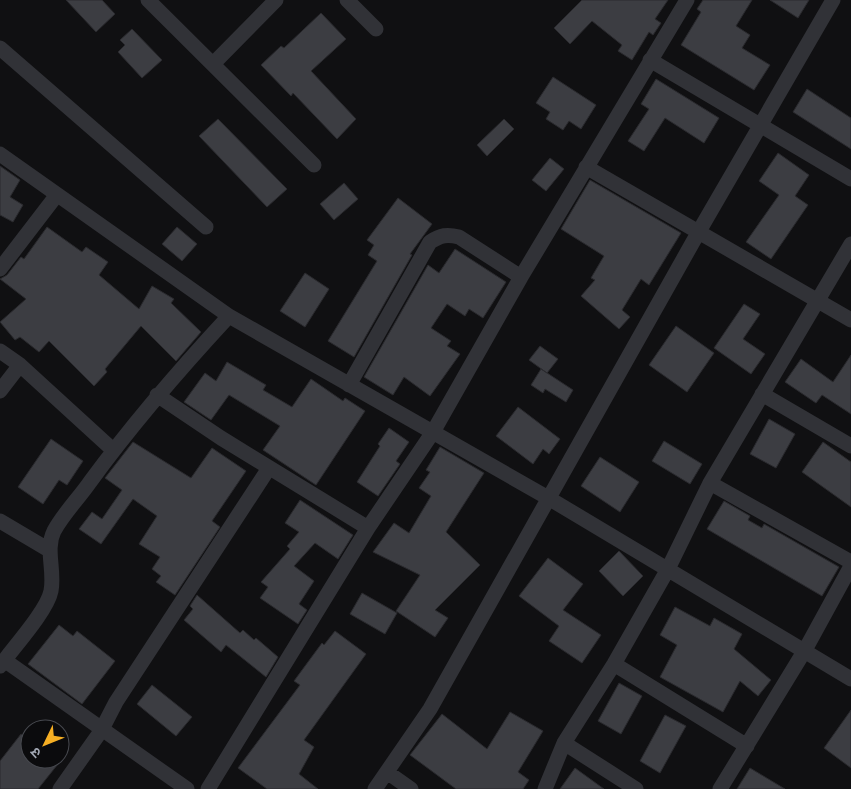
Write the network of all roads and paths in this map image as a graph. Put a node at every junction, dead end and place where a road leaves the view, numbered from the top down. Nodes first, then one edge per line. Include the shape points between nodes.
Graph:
1 (148, 0) edge
2 (276, 0) edge
3 (348, 0) edge
4 (687, 0) edge
5 (833, 0) edge
6 (376, 29) dead end
7 (0, 48) edge
8 (650, 60) junction
9 (212, 64) junction
10 (760, 125) junction
11 (0, 154) edge
12 (314, 165) dead end
13 (586, 167) junction
14 (851, 179) edge
15 (56, 196) junction
16 (206, 227) dead end
17 (698, 232) junction
18 (851, 244) edge
19 (0, 269) edge
20 (521, 277) junction
21 (820, 300) junction
22 (229, 316) junction
23 (851, 320) edge
24 (0, 351) edge
25 (20, 365) junction
26 (349, 384) junction
27 (0, 390) edge
28 (762, 394) junction
29 (157, 395) junction
30 (433, 432) junction
31 (851, 446) edge
32 (113, 450) junction
33 (269, 468) junction
34 (710, 483) junction
35 (550, 499) junction
36 (0, 522) edge
37 (368, 528) junction
38 (49, 550) junction
39 (851, 564) edge
40 (668, 569) junction
41 (805, 650) junction
42 (2, 663) edge
43 (614, 664) junction
44 (851, 678) edge
45 (101, 731) junction
46 (564, 743) junction
47 (747, 746) junction
48 (387, 772) junction
49 (60, 789) edge
50 (187, 789) edge
51 (208, 789) edge
52 (375, 789) edge
53 (411, 789) edge
54 (544, 789) edge
55 (636, 789) edge
56 (720, 789) edge

1 - 9 street
2 - 9 street
3 - 6 street
4 - 8 street
5 - 10 street
7 - 16 street
8 - 10 street
8 - 13 street
9 - 12 street
10 - 14 street
10 - 17 street
11 - 15 street
13 - 17 street
13 - 20 street
15 - 19 street
15 - 22 street
17 - 21 street
17 - 35 street
18 - 21 street
20 - 26 street via 459,237 439,236 430,242
20 - 30 street
21 - 23 street
21 - 28 street
22 - 26 street
22 - 29 street
24 - 25 street
25 - 27 street
25 - 32 street
26 - 30 street
28 - 31 street
28 - 34 street
29 - 32 street
29 - 33 street
30 - 35 street
30 - 37 street
32 - 38 street via 54,532
33 - 37 street
33 - 45 street via 116,702
34 - 39 street
34 - 40 street
35 - 40 street
35 - 48 street via 430,709
36 - 38 street
37 - 51 street
38 - 42 street via 54,573 51,594
39 - 41 street
40 - 41 street
40 - 43 street
41 - 44 street
41 - 47 street
42 - 45 street
43 - 46 street
43 - 47 street
45 - 49 street
45 - 50 street
46 - 54 street
46 - 55 street
47 - 56 street
48 - 52 street
48 - 53 street

